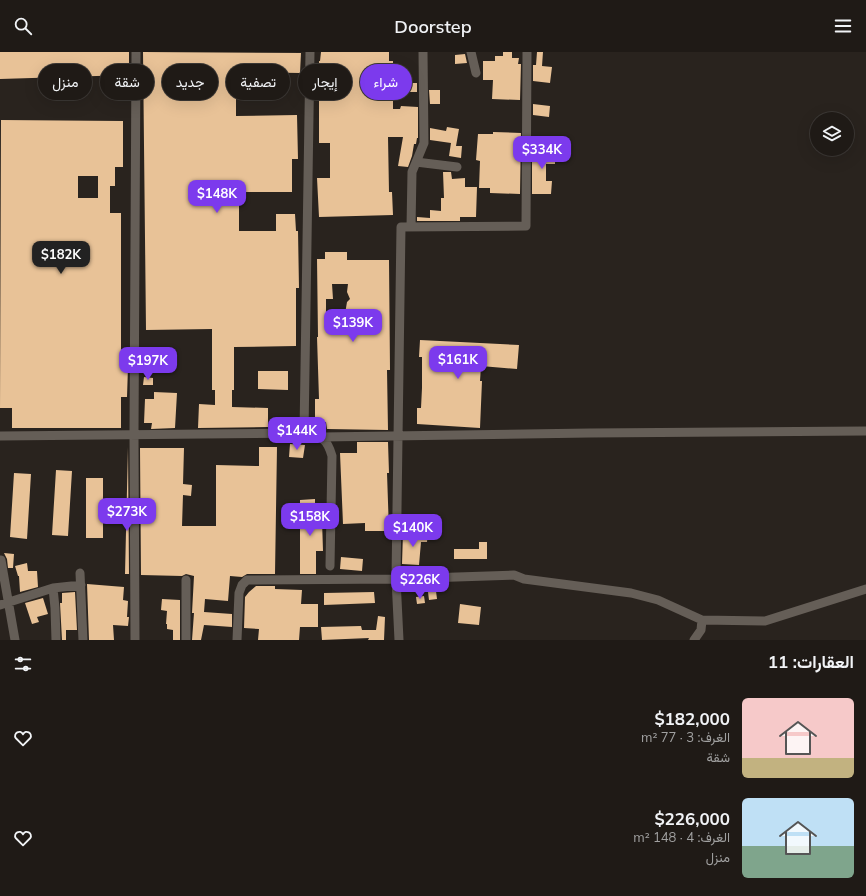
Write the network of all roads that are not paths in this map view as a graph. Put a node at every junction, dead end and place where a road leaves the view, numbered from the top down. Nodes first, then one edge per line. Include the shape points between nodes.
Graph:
1 (136, 52) edge
2 (310, 52) edge
3 (423, 52) edge
4 (471, 52) edge
5 (527, 52) edge
6 (476, 73) dead end
7 (416, 162) junction
8 (457, 167) dead end
9 (411, 227) junction
10 (866, 431) edge
11 (304, 433) junction
12 (134, 435) junction
13 (0, 436) edge
14 (398, 436) junction
15 (322, 437) junction
16 (0, 560) edge
17 (330, 566) dead end
18 (80, 573) dead end
19 (396, 578) junction
20 (186, 580) dead end
21 (81, 584) junction
22 (53, 588) junction
23 (866, 589) edge
24 (4, 603) edge
25 (702, 620) junction
26 (15, 640) edge
27 (56, 640) edge
28 (83, 640) edge
29 (135, 640) edge
30 (186, 640) edge
31 (237, 640) edge
32 (399, 640) edge
33 (694, 640) edge

1 - 12 street
2 - 11 street
3 - 7 street via 424,143
4 - 6 street
5 - 9 street via 526,226
7 - 8 street
7 - 9 street via 412,172
9 - 14 street via 401,227
10 - 14 street
11 - 12 street
11 - 15 street
12 - 13 street
12 - 29 street
14 - 15 street
14 - 19 street
15 - 17 street via 330,447 332,456
16 - 24 street
18 - 21 street
19 - 25 street via 514,575 631,593 658,600
19 - 31 street via 247,580 239,593
19 - 32 street
20 - 30 street
21 - 22 street
21 - 28 street
22 - 24 street
22 - 27 street
23 - 25 street via 765,621
24 - 26 street
25 - 33 street via 701,630

